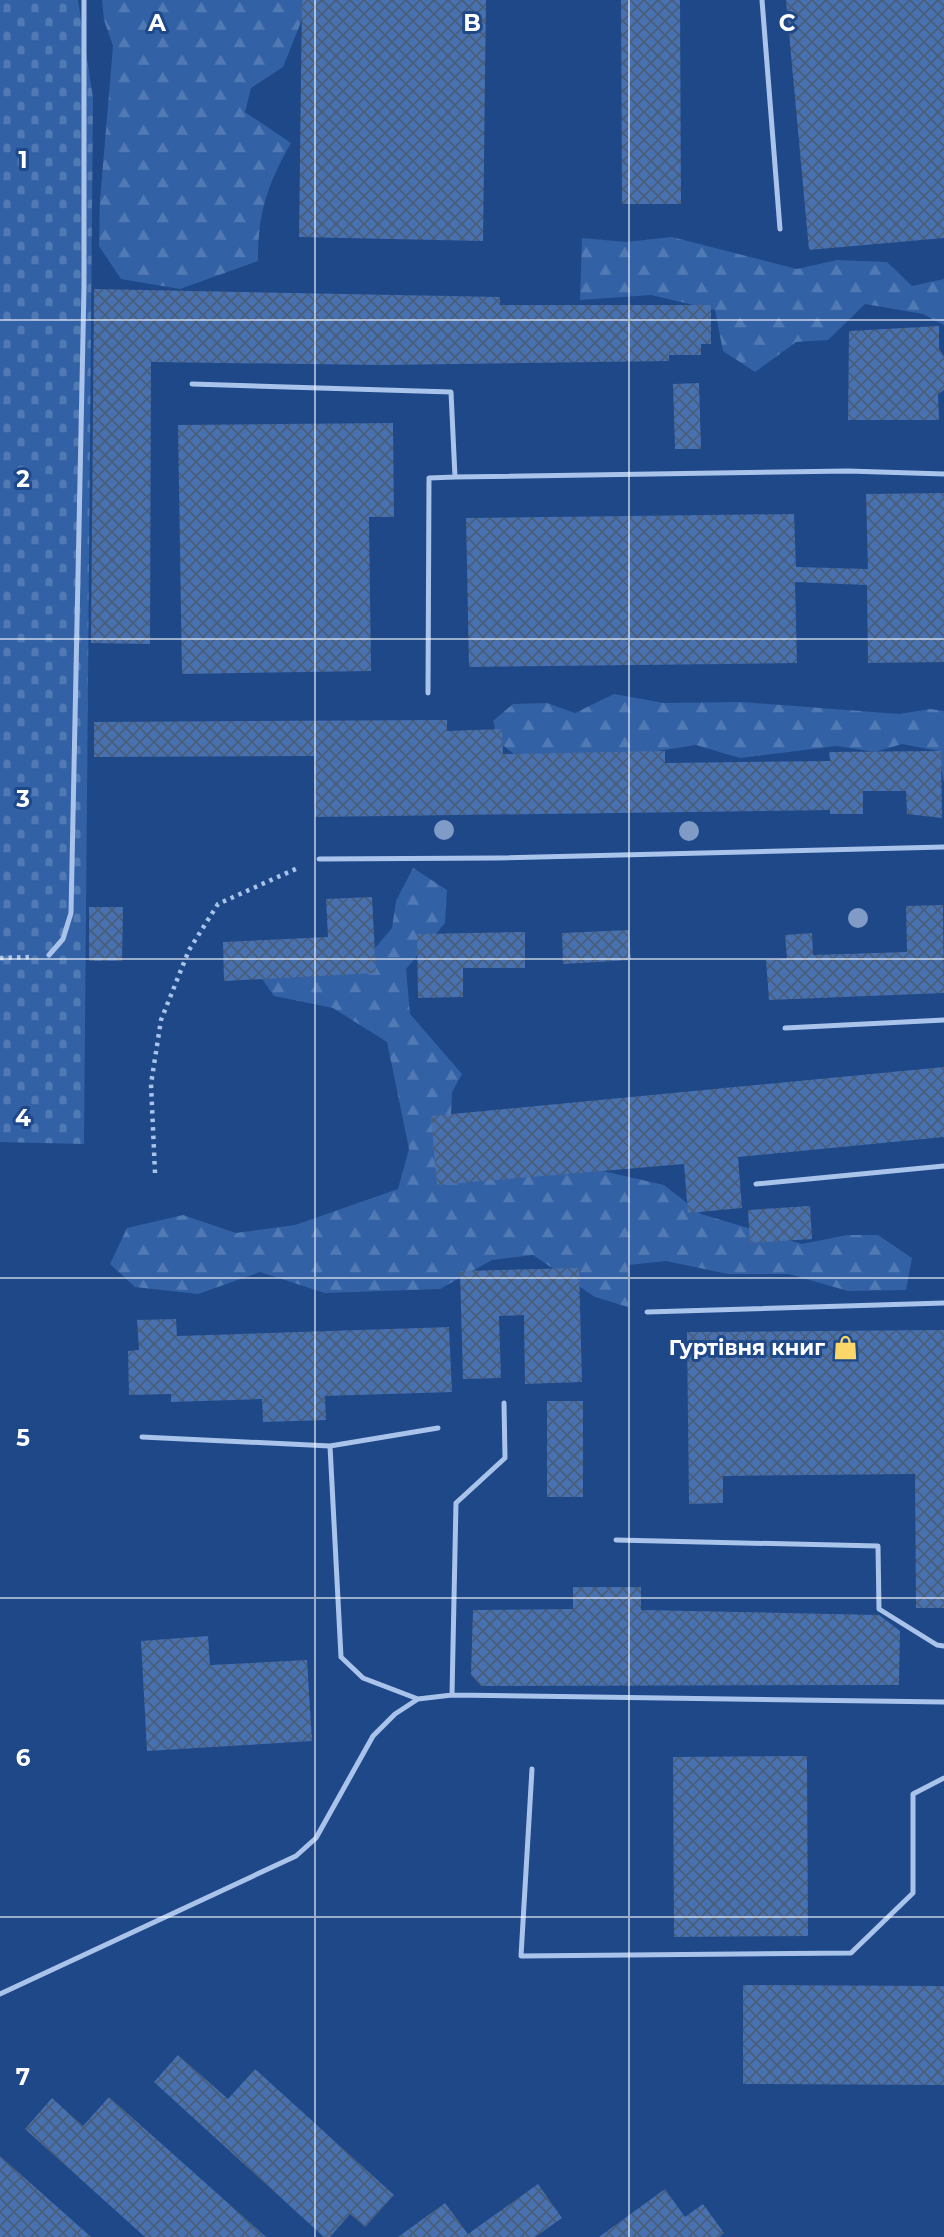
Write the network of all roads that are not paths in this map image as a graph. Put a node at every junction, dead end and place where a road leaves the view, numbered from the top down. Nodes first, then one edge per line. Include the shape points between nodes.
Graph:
1 (84, 0) edge
2 (762, 0) edge
3 (780, 229) dead end
4 (192, 384) dead end
5 (944, 474) edge
6 (454, 477) junction
7 (428, 693) dead end
8 (944, 847) edge
9 (319, 859) road end
10 (49, 955) road end
11 (944, 1020) edge
12 (785, 1028) dead end
13 (944, 1166) edge
14 (757, 1184) dead end
15 (944, 1303) edge
16 (647, 1312) dead end
17 (504, 1403) dead end
18 (438, 1428) dead end
19 (142, 1437) dead end
20 (330, 1446) junction
21 (615, 1540) dead end
22 (944, 1646) edge
23 (452, 1695) junction
24 (418, 1699) junction
25 (944, 1702) edge
26 (532, 1769) dead end
27 (944, 1778) edge
28 (0, 1994) edge

1 - 10 lane via 84,301 71,913 63,939
2 - 3 lane
4 - 6 lane via 452,392
5 - 6 lane via 848,471
6 - 7 lane via 429,478
8 - 9 lane
11 - 12 lane
13 - 14 lane
15 - 16 lane
17 - 23 lane via 505,1458 456,1503
18 - 20 lane
19 - 20 lane
20 - 24 lane via 341,1657 363,1678
21 - 22 lane via 878,1546 879,1609
23 - 24 lane
23 - 25 lane
24 - 28 lane via 373,1736 316,1838 296,1856
26 - 27 lane via 521,1956 851,1953 913,1893 913,1794

